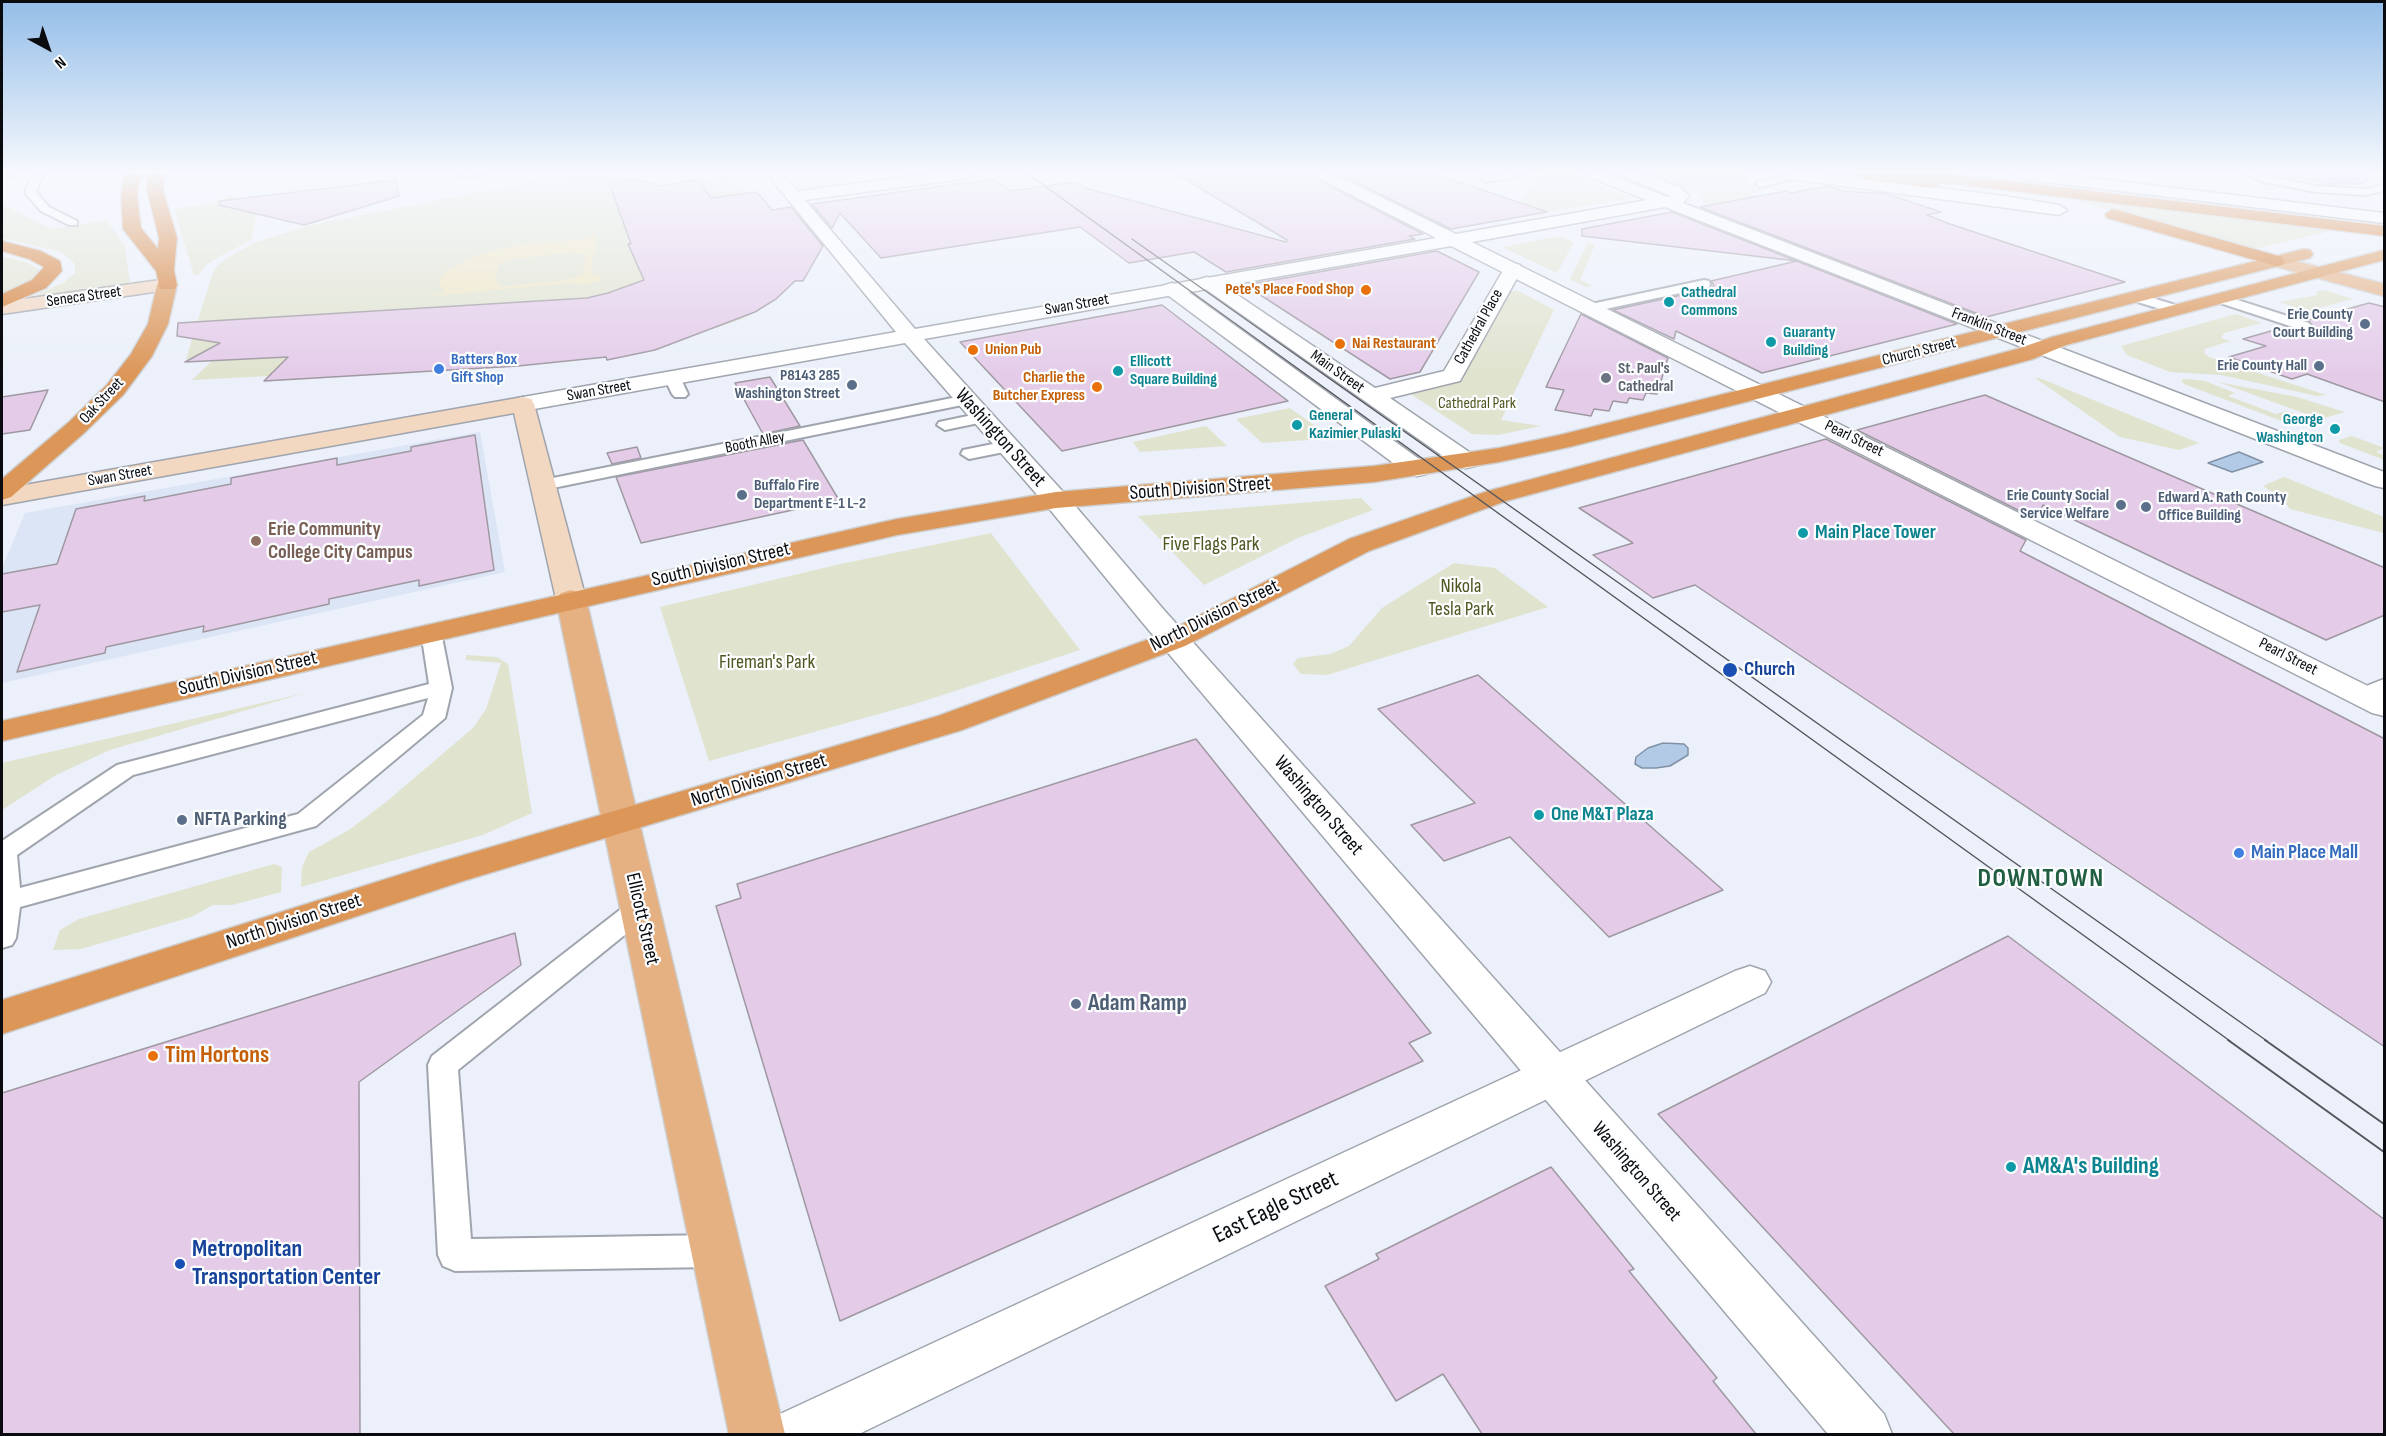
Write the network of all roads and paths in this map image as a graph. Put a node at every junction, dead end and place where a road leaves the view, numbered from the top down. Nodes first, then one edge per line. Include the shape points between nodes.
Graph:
1 (140, 241) edge
2 (168, 241) edge
3 (832, 241) edge
4 (1448, 241) edge
5 (1456, 241) edge
6 (1766, 241) edge
7 (2204, 241) edge
8 (2352, 241) edge
9 (2341, 244) dead end
10 (2, 246) edge
11 (2320, 250) dead end
12 (2385, 255) edge
13 (2276, 261) junction
14 (1513, 269) junction
15 (2321, 273) junction
16 (166, 278) junction
17 (1202, 284) junction
18 (1704, 284) dead end
19 (1172, 289) junction
20 (2385, 290) edge
21 (2136, 297) junction
22 (2222, 299) junction
23 (2, 301) edge
24 (2, 308) edge
25 (1591, 308) junction
26 (2177, 310) junction
27 (2304, 326) dead end
28 (2000, 331) junction
29 (909, 335) junction
30 (2043, 348) junction
31 (1758, 392) junction
32 (1371, 396) junction
33 (523, 404) junction
34 (975, 409) junction
35 (1802, 414) junction
36 (945, 425) dead end
37 (1008, 446) junction
38 (969, 454) dead end
39 (1459, 462) junction
40 (1417, 469) junction
41 (2385, 481) edge
42 (543, 485) junction
43 (2, 492) edge
44 (1497, 496) joint
45 (2, 497) edge
46 (1056, 500) junction
47 (571, 599) junction
48 (431, 632) junction
49 (1174, 640) junction
50 (441, 688) junction
51 (2379, 697) edge
52 (2, 731) edge
53 (620, 823) junction
54 (8, 901) junction
55 (639, 909) junction
56 (2, 938) edge
57 (1750, 982) dead end
58 (2, 1017) edge
59 (1552, 1076) junction
60 (715, 1251) junction
61 (757, 1434) edge
62 (800, 1434) edge
63 (1864, 1434) edge

1 - 16 highway
2 - 16 highway
3 - 29 street, Washington Street
4 - 17 street, Swan Street
5 - 14 street, Pearl Street
6 - 28 street, Franklin Street
7 - 13 highway
8 - 9 highway
10 - 23 highway via 36,255 53,265 53,272 39,284
11 - 13 highway, Church Street
12 - 15 highway, Church Street
13 - 15 main road
13 - 21 highway, Church Street
14 - 25 street, Pearl Street
14 - 32 street, Cathedral Place via 1452,376
15 - 20 main road
15 - 22 highway, Church Street
16 - 24 main road, Seneca Street
16 - 43 highway, Oak Street via 158,324 141,356 115,390
17 - 19 street, Swan Street
17 - 32 street, Main Street
18 - 25 lane
19 - 29 street, Swan Street
19 - 40 street, Main Street
21 - 26 lane
21 - 28 highway, Church Street
22 - 26 highway, Church Street
22 - 27 lane
25 - 31 street, Pearl Street
26 - 30 highway, Church Street
28 - 30 street, Franklin Street
28 - 31 highway, Church Street
29 - 33 street, Swan Street via 676,386
29 - 34 street, Washington Street
30 - 35 highway, Church Street
30 - 41 street, Franklin Street
31 - 35 street, Pearl Street
31 - 39 highway, Church Street via 1560,442
32 - 39 street, Main Street
33 - 42 main road, Ellicott Street
33 - 45 main road, Swan Street
34 - 36 lane
34 - 37 street, Washington Street
34 - 42 lane, Booth Alley
35 - 44 highway, Church Street
35 - 51 street, Pearl Street
37 - 38 lane
37 - 46 street, Washington Street
39 - 40 highway, South Division Street
40 - 46 highway, South Division Street
42 - 47 main road, Ellicott Street
44 - 49 highway, North Division Street via 1359,545
46 - 47 highway, South Division Street via 824,542
46 - 49 street, Washington Street
47 - 48 highway, South Division Street
47 - 53 main road, Ellicott Street
48 - 50 lane
48 - 52 highway, South Division Street
49 - 53 highway, North Division Street via 950,723
49 - 59 street, Washington Street
50 - 54 lane via 434,718 307,820
50 - 54 lane via 125,770 4,852
53 - 55 main road, Ellicott Street
53 - 58 highway, North Division Street via 450,872
54 - 56 lane
55 - 60 main road, Ellicott Street
55 - 60 lane via 443,1065 455,1255
57 - 59 street, East Eagle Street
59 - 62 street, East Eagle Street
59 - 63 street, Washington Street
60 - 61 main road, Ellicott Street

